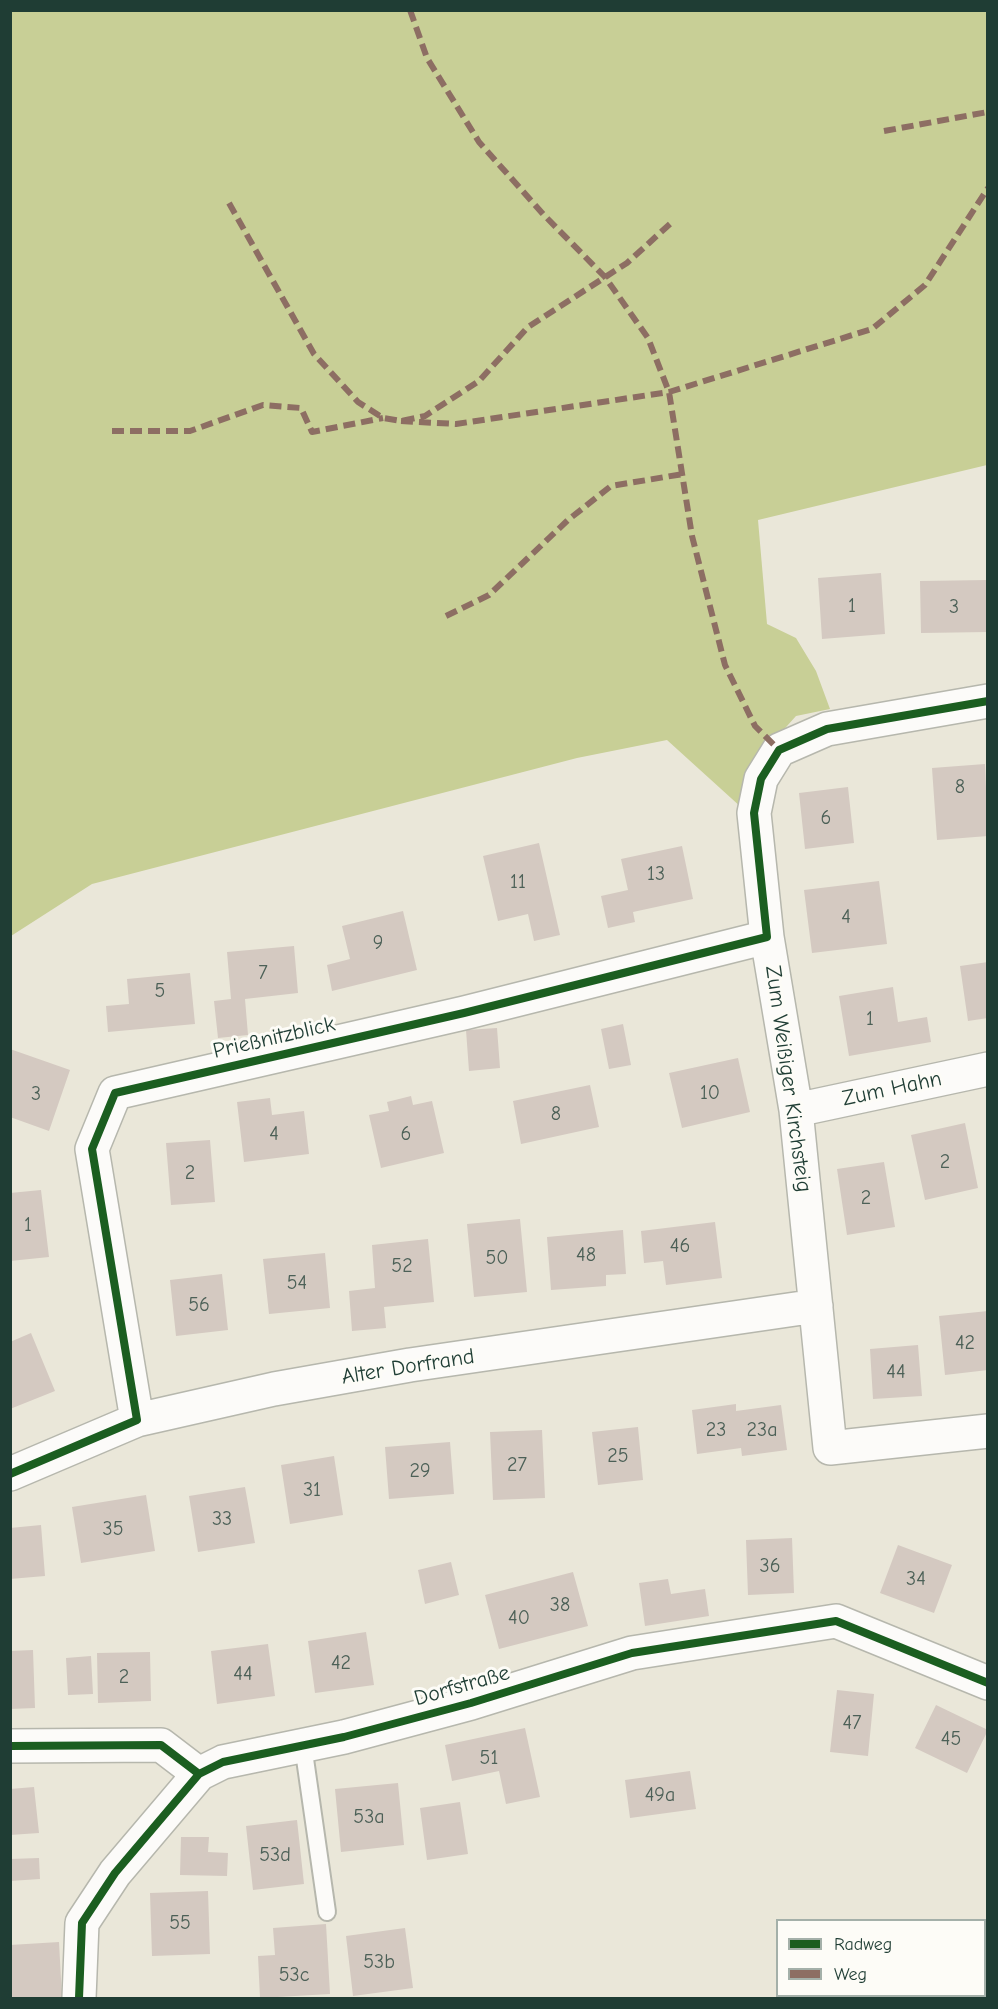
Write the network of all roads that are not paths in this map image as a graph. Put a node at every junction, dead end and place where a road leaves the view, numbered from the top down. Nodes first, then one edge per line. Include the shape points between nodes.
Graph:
1 (987, 701) edge
2 (767, 937) junction
3 (987, 1069) edge
4 (796, 1110) junction
5 (816, 1306) junction
6 (137, 1420) junction
7 (987, 1431) edge
8 (10, 1474) edge
9 (987, 1683) edge
10 (303, 1745) junction
11 (10, 1746) edge
12 (199, 1774) junction
13 (327, 1912) dead end
14 (79, 1998) edge

1 - 2 street, Zum Weißiger Kirchsteig via 827,729 779,750 761,779 754,813
2 - 4 street, Zum Weißiger Kirchsteig
2 - 6 street, Prießnitzblick via 464,1013 115,1093 92,1149
3 - 4 street, Zum Hahn
4 - 5 street, Zum Weißiger Kirchsteig
5 - 6 street, Alter Dorfrand via 410,1365 274,1389
5 - 7 street, Zum Weißiger Kirchsteig via 830,1448
6 - 8 street, Alter Dorfrand
9 - 10 street, Dorfstraße via 836,1621 633,1653 471,1704
10 - 12 street, Dorfstraße via 223,1762
10 - 13 lane
11 - 12 street via 160,1745
12 - 14 street, Dorfstraße via 115,1873 82,1923

